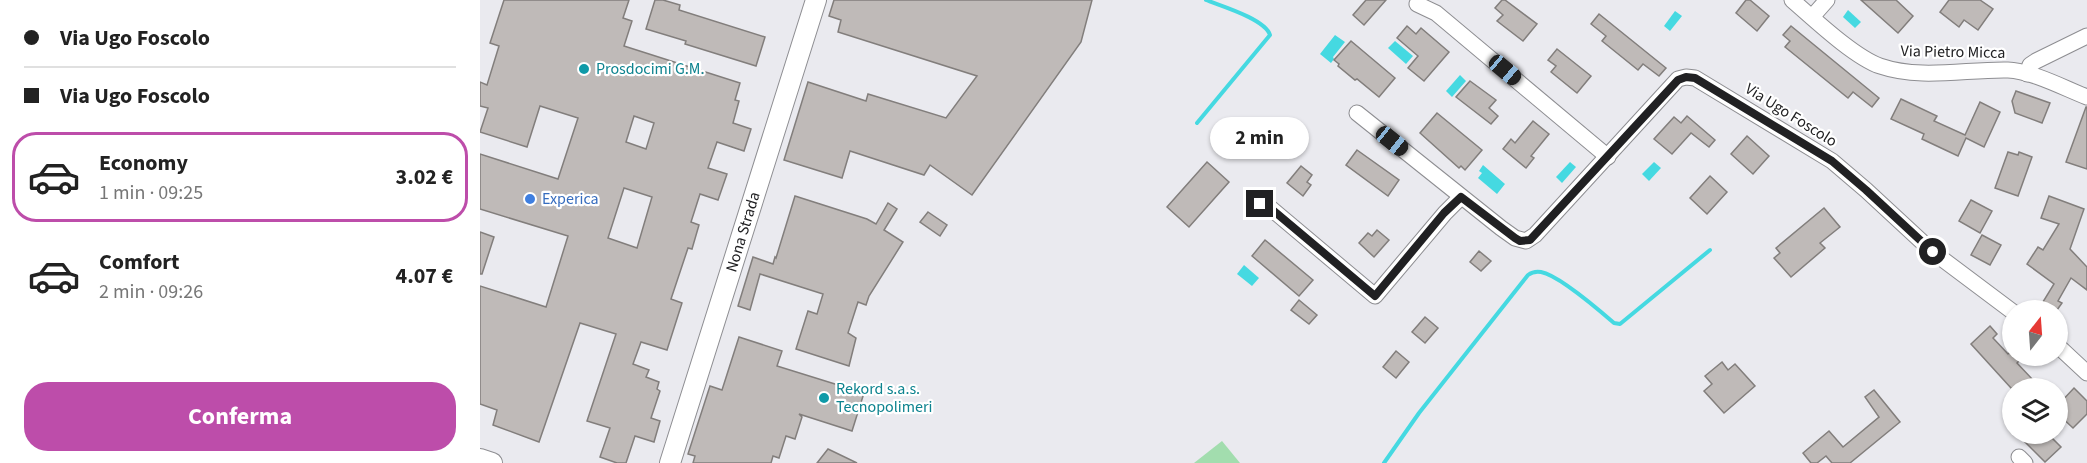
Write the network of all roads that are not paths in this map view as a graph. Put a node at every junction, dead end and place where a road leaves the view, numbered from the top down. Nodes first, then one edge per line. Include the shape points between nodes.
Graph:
1 (816, 0) edge
2 (1792, 0) edge
3 (1827, 0) edge
4 (1417, 4) dead end
5 (1812, 17) junction
6 (2087, 36) edge
7 (2027, 74) junction
8 (2087, 97) edge
9 (1357, 113) dead end
10 (1608, 157) junction
11 (1461, 197) junction
12 (1260, 204) dead end
13 (2002, 304) edge
14 (2068, 355) edge
15 (2087, 373) edge
16 (480, 459) edge
17 (492, 463) edge
18 (670, 463) edge

1 - 18 street, Nona Strada
2 - 5 street, Via Pietro Micca
3 - 5 street
4 - 10 street via 1436,13
5 - 7 street, Via Pietro Micca via 1864,59 1900,72 2010,70
6 - 7 street, Via Pietro Micca via 2036,61
7 - 8 street, Via Pietro Micca
9 - 11 street, Via Ugo Foscolo
10 - 11 street, Via Ugo Foscolo via 1526,241 1515,238
10 - 13 street, Via Ugo Foscolo via 1678,80 1695,78 1832,161 1933,252
11 - 12 street via 1375,296 1268,206
14 - 15 street
16 - 17 street

